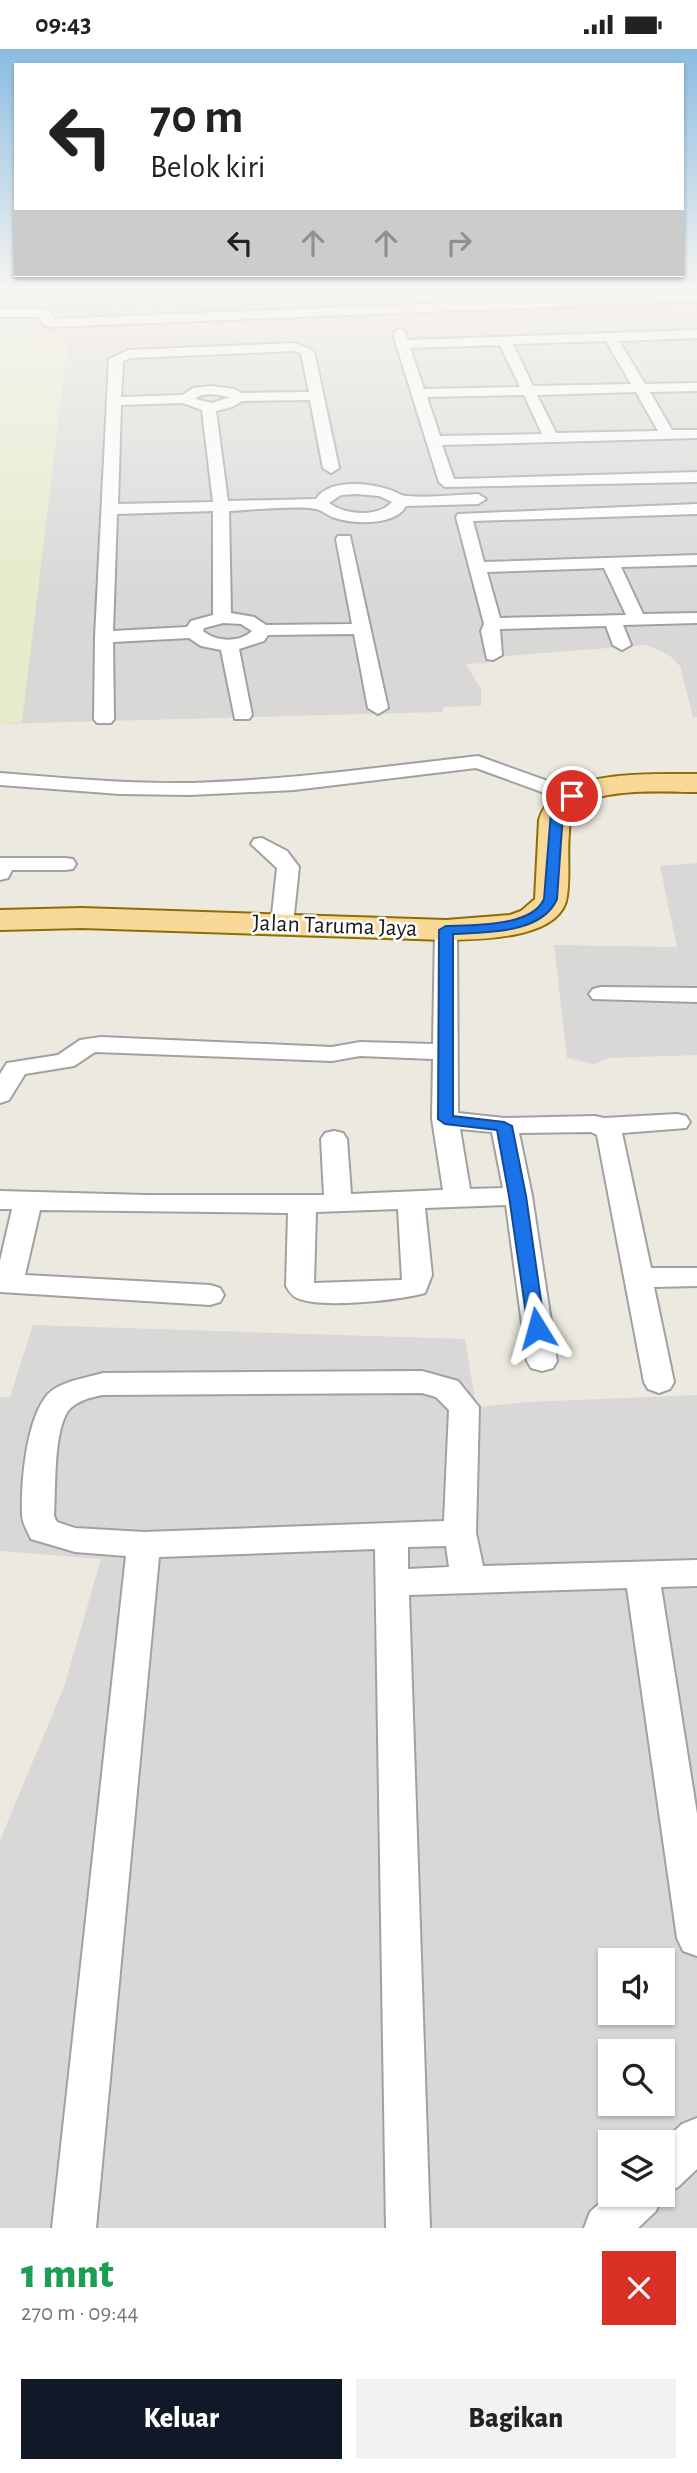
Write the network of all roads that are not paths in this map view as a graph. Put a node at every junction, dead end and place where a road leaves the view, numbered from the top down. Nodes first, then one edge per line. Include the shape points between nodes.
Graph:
1 (115, 393) edge
2 (195, 393) edge
3 (234, 393) edge
4 (315, 393) edge
5 (419, 393) joint
6 (436, 393) edge
7 (530, 393) edge
8 (643, 393) edge
9 (316, 396) junction
10 (238, 397) junction
11 (186, 399) junction
12 (115, 401) junction
13 (209, 407) junction
14 (668, 435) junction
15 (697, 435) edge
16 (551, 438) junction
17 (434, 441) junction
18 (331, 468) dead end
19 (697, 477) edge
20 (697, 493) edge
21 (400, 501) junction
22 (321, 504) junction
23 (221, 507) junction
24 (110, 509) junction
25 (697, 509) edge
26 (344, 539) dead end
27 (697, 560) edge
28 (610, 562) junction
29 (480, 567) junction
30 (222, 618) junction
31 (697, 618) edge
32 (637, 620) junction
33 (612, 621) junction
34 (493, 624) junction
35 (362, 629) junction
36 (261, 630) junction
37 (194, 632) junction
38 (104, 637) junction
39 (229, 645) junction
40 (622, 645) dead end
41 (493, 655) dead end
42 (378, 708) dead end
43 (242, 715) dead end
44 (104, 719) dead end
45 (0, 779) edge
46 (697, 782) edge
47 (572, 796) junction
48 (262, 843) dead end
49 (65, 864) dead end
50 (0, 873) edge
51 (0, 920) edge
52 (282, 924) junction
53 (446, 930) junction
54 (601, 994) dead end
55 (697, 995) edge
56 (446, 1052) junction
57 (0, 1095) edge
58 (445, 1119) junction
59 (677, 1122) dead end
60 (504, 1126) junction
61 (604, 1126) junction
62 (334, 1139) dead end
63 (518, 1196) junction
64 (458, 1198) junction
65 (0, 1200) edge
66 (411, 1200) junction
67 (29, 1201) junction
68 (338, 1203) junction
69 (302, 1204) junction
70 (697, 1277) edge
71 (638, 1278) junction
72 (5, 1284) edge
73 (210, 1295) dead end
74 (542, 1360) dead end
75 (659, 1382) dead end
76 (460, 1533) junction
77 (391, 1537) junction
78 (144, 1545) junction
79 (697, 1573) edge
80 (642, 1575) junction
81 (468, 1579) junction
82 (393, 1582) junction
83 (697, 1938) edge
84 (697, 2139) edge
85 (675, 2160) edge
86 (628, 2207) edge
87 (74, 2228) edge
88 (408, 2228) edge
89 (606, 2228) edge

1 - 12 street
2 - 11 street
3 - 10 street
4 - 9 street
5 - 6 street
5 - 17 street
7 - 16 street
8 - 14 street
9 - 10 street
9 - 18 street
10 - 13 street via 226,405
11 - 12 street
11 - 13 street
12 - 24 street
13 - 23 street
14 - 15 street
14 - 16 street
16 - 17 street
17 - 19 street via 450,484
20 - 21 street
21 - 22 street via 392,494 356,489 325,497
21 - 22 street via 396,509 364,517 328,511
22 - 23 street
23 - 24 street
23 - 30 street
24 - 38 street
25 - 29 street via 464,517
26 - 35 street
27 - 28 street
28 - 29 street
28 - 32 street
29 - 34 street
30 - 36 street via 240,618
30 - 37 street via 197,625
31 - 32 street
32 - 33 street
33 - 34 street
33 - 40 street
34 - 41 street
35 - 36 street
35 - 42 street
36 - 39 street via 258,637
37 - 38 street
37 - 39 street via 199,639
38 - 44 street
39 - 43 street
45 - 47 street via 120,789 190,789 294,784 478,762
46 - 47 main road via 610,787
47 - 53 main road, Jalan Taruma Jaya via 557,812 551,899 546,909 495,928
48 - 52 street via 288,867
49 - 50 street via 4,863
51 - 52 main road, Jalan Taruma Jaya
52 - 53 main road, Jalan Taruma Jaya
53 - 56 street
54 - 55 street
56 - 57 street via 89,1045 65,1061 16,1067
56 - 58 street
58 - 60 street
58 - 64 street
59 - 61 street
60 - 61 street
60 - 63 street
61 - 71 street via 609,1131
62 - 68 street
63 - 64 street
63 - 74 street
64 - 66 street
65 - 67 street
66 - 68 street
66 - 69 street via 418,1275 415,1286 315,1293 300,1286
67 - 69 street
67 - 72 street
68 - 69 street
70 - 71 street
71 - 75 street
72 - 73 street
76 - 77 street
76 - 78 street via 464,1407 447,1389 422,1382 103,1384 72,1393 58,1402 49,1416 38,1516 43,1529 56,1537
76 - 81 street
77 - 78 street
77 - 82 street
78 - 87 street
79 - 80 street
80 - 81 street
80 - 83 street
81 - 82 street
82 - 88 street
84 - 85 street
86 - 89 street

